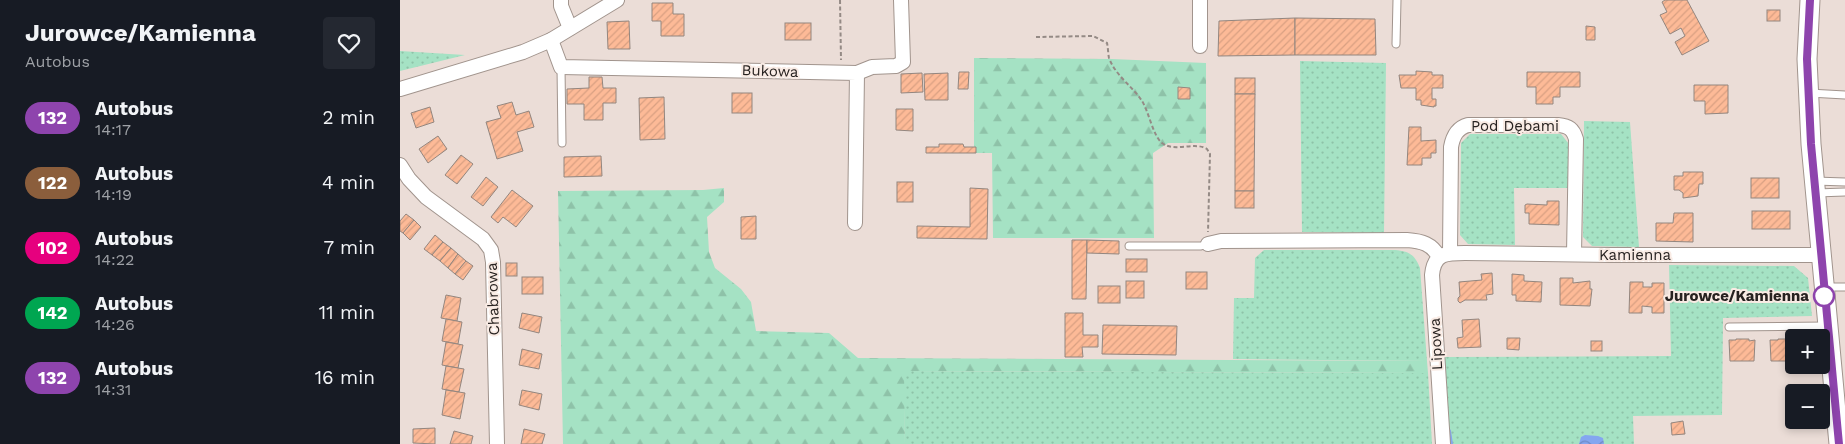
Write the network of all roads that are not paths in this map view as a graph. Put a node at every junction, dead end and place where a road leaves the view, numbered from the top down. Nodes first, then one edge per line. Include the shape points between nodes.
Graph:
1 (561, 0) edge
2 (901, 0) edge
3 (1200, 0) edge
4 (1397, 0) edge
5 (1810, 0) edge
6 (614, 1) edge
7 (570, 28) junction
8 (551, 40) junction
9 (1396, 44) dead end
10 (1200, 46) dead end
11 (561, 67) junction
12 (857, 73) junction
13 (400, 89) edge
14 (1808, 93) junction
15 (1845, 95) edge
16 (562, 143) dead end
17 (400, 165) edge
18 (1845, 182) edge
19 (1815, 187) junction
20 (1845, 192) edge
21 (855, 224) dead end
22 (1208, 244) joint
23 (1129, 246) dead end
24 (1574, 254) junction
25 (1445, 255) junction
26 (1820, 255) junction
27 (1824, 287) junction
28 (1845, 287) edge
29 (1827, 326) junction
30 (1729, 327) dead end
31 (497, 444) edge
32 (1443, 444) edge
33 (1839, 444) edge

1 - 7 street
2 - 12 street, Bukowa via 903,62
3 - 10 street
4 - 9 lane
5 - 14 street
6 - 7 street
7 - 8 street
8 - 11 street
8 - 13 street via 488,64
11 - 12 street, Bukowa
11 - 16 lane
12 - 21 street
14 - 15 lane
14 - 19 street
17 - 31 street, Chabrowa via 409,180 426,196 483,239 491,250
18 - 19 lane
19 - 20 lane
19 - 26 street
22 - 23 lane
22 - 25 street via 1230,241 1413,240 1428,244
24 - 25 street, Kamienna
24 - 25 street, Pod Dębami via 1576,139 1572,130 1558,125 1468,125 1457,130 1451,147
24 - 26 street, Kamienna
25 - 32 street, Lipowa via 1434,265 1432,275
26 - 27 street
27 - 28 lane
27 - 29 street
29 - 30 lane
29 - 33 street

